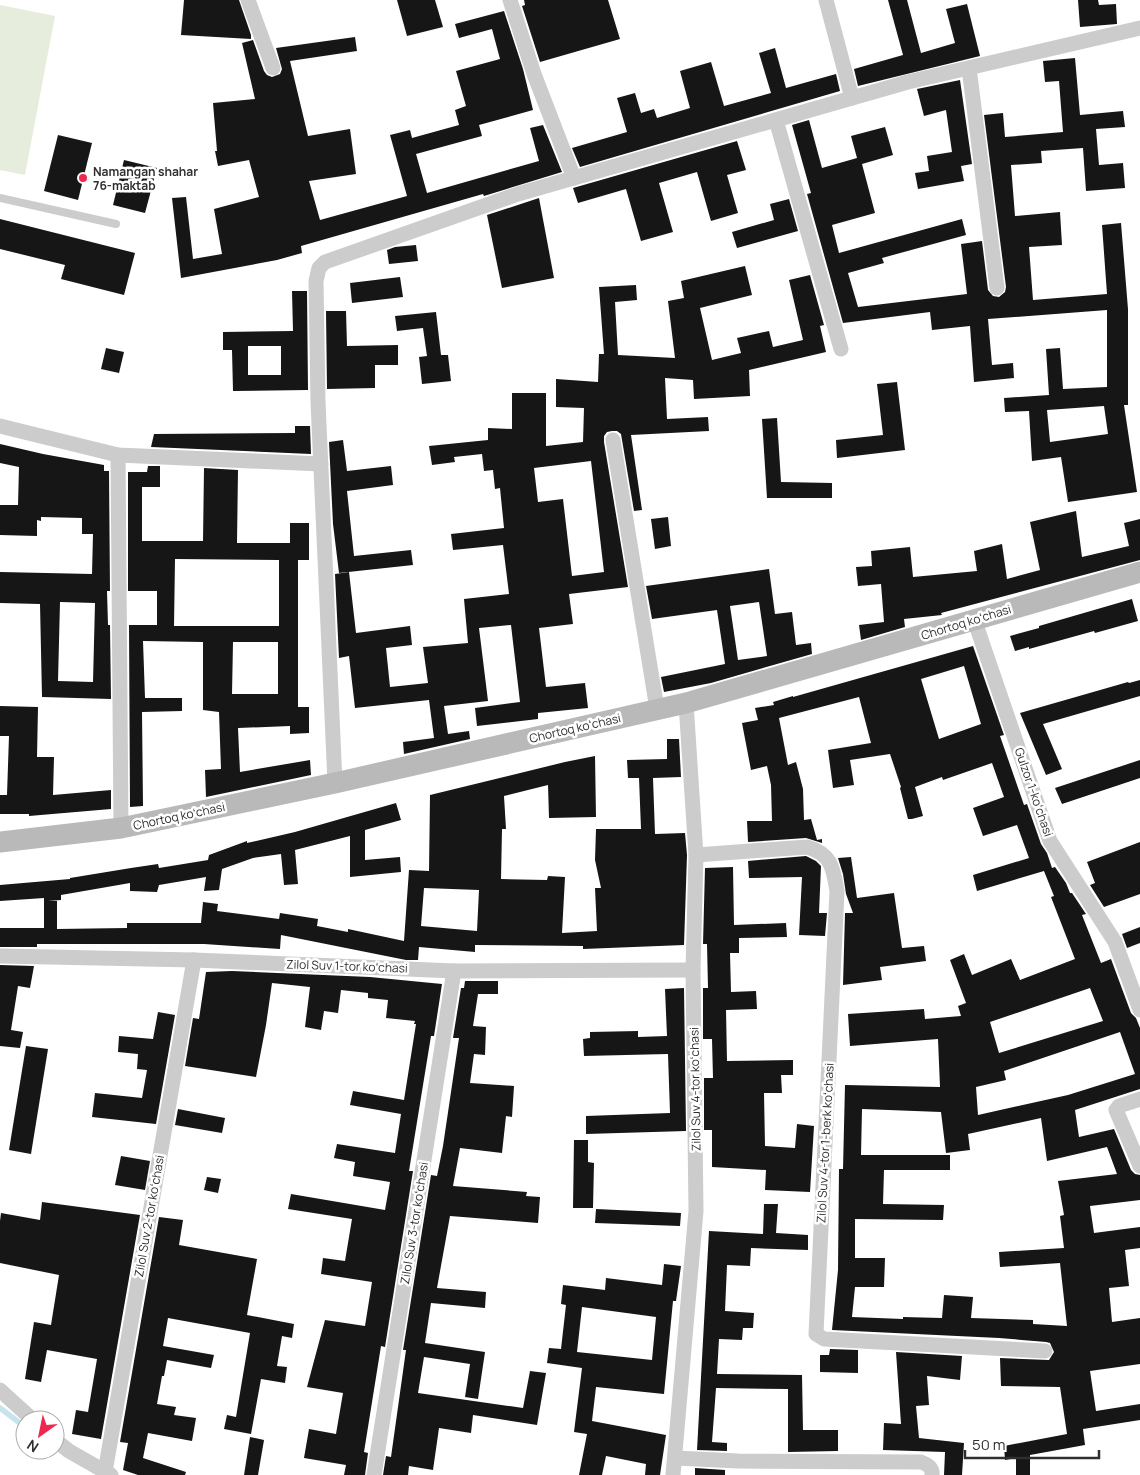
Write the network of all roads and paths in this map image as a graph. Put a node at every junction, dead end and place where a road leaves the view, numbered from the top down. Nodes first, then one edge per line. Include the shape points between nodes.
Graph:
1 (248, 0) edge
2 (510, 0) edge
3 (826, 0) edge
4 (1140, 28) edge
5 (273, 68) dead end
6 (969, 68) junction
7 (852, 98) junction
8 (776, 120) junction
9 (574, 178) junction
10 (0, 198) edge
11 (116, 224) dead end
12 (998, 288) dead end
13 (841, 349) dead end
14 (0, 426) edge
15 (613, 440) dead end
16 (118, 455) junction
17 (321, 464) junction
18 (1140, 572) edge
19 (974, 619) junction
20 (686, 703) junction
21 (657, 709) junction
22 (335, 783) junction
23 (121, 828) junction
24 (0, 842) edge
25 (696, 855) junction
26 (0, 956) edge
27 (194, 960) junction
28 (694, 970) junction
29 (454, 971) junction
30 (1140, 1010) edge
31 (1140, 1099) edge
32 (1140, 1166) edge
33 (1045, 1351) dead end
34 (0, 1390) edge
35 (22, 1410) edge
36 (65, 1448) edge
37 (674, 1458) junction
38 (108, 1473) edge
39 (374, 1475) edge
40 (673, 1475) edge
41 (932, 1475) edge

1 - 5 street
2 - 9 street
3 - 7 street
4 - 6 street
6 - 7 street
6 - 12 street
7 - 8 street
8 - 9 street
8 - 13 street
9 - 17 street via 518,194 325,262 316,281
10 - 11 lane
14 - 16 street
15 - 21 street
16 - 17 street
16 - 23 street
17 - 22 street
18 - 19 main road, Chortoq koʻchasi
19 - 20 main road, Chortoq koʻchasi
19 - 30 street, Gulzor 1-koʻchasi via 1050,841 1115,942
20 - 21 main road, Chortoq koʻchasi
20 - 25 street, Zilol Suv 4-tor koʻchasi
21 - 22 main road, Chortoq koʻchasi
22 - 23 main road, Chortoq koʻchasi
23 - 24 main road, Chortoq koʻchasi
25 - 28 street, Zilol Suv 4-tor koʻchasi
25 - 33 street, Zilol Suv 4-tor 1-berk koʻchasi via 807,847 821,853 833,867 837,891 816,1334 824,1339
26 - 27 street, Zilol Suv 1-tor koʻchasi
27 - 29 street, Zilol Suv 1-tor koʻchasi
27 - 38 street, Zilol Suv 2-tor koʻchasi
28 - 29 street, Zilol Suv 1-tor koʻchasi
28 - 37 street, Zilol Suv 4-tor koʻchasi via 696,1211
29 - 39 street, Zilol Suv 3-tor koʻchasi
31 - 32 street via 1116,1110
34 - 35 street
36 - 38 street
37 - 40 street, Zilol Suv 4-tor koʻchasi
37 - 41 street via 921,1462 927,1464

